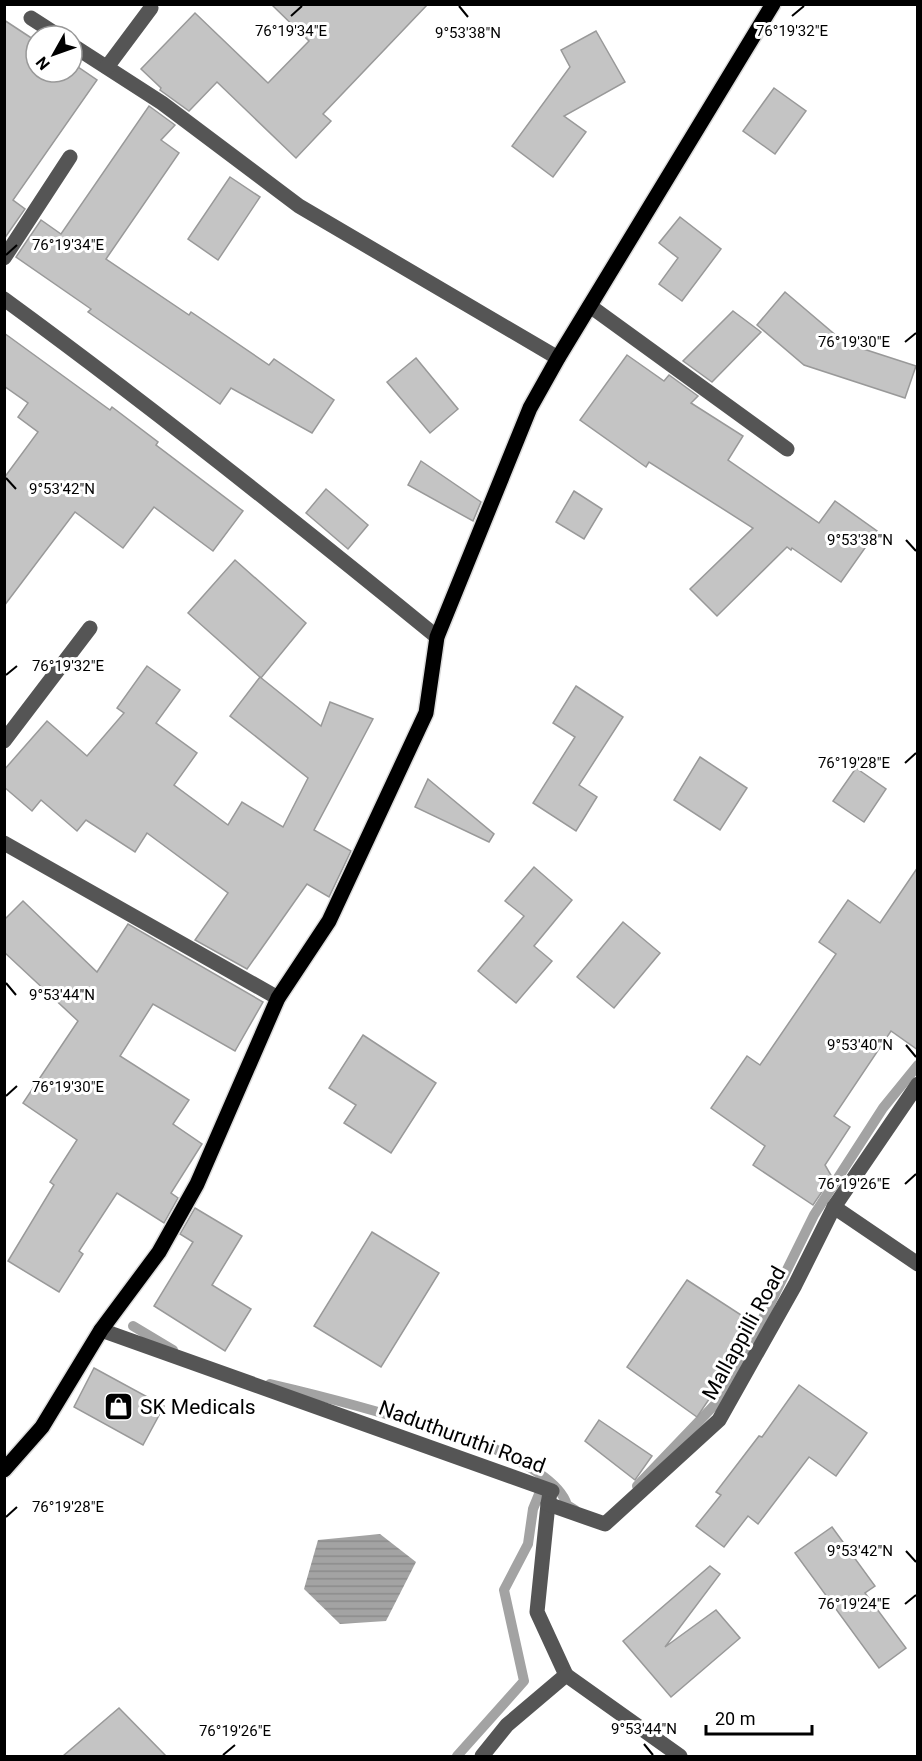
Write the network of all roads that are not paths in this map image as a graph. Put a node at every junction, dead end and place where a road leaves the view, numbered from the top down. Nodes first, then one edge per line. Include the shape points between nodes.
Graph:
1 (773, 4) edge
2 (151, 8) dead end
3 (31, 18) dead end
4 (40, 24) edge
5 (84, 53) edge
6 (107, 67) junction
7 (70, 157) dead end
8 (4, 258) edge
9 (4, 299) edge
10 (590, 306) junction
11 (558, 358) junction
12 (787, 449) dead end
13 (90, 628) dead end
14 (437, 637) junction
15 (4, 741) edge
16 (4, 843) edge
17 (278, 998) junction
18 (918, 1084) edge
19 (834, 1207) junction
20 (918, 1264) edge
21 (100, 1330) junction
22 (4, 1470) edge
23 (548, 1504) junction
24 (566, 1675) junction
25 (482, 1756) edge
26 (680, 1756) edge

1 - 10 main road
2 - 6 street
3 - 4 street
5 - 6 street
6 - 11 street via 162,103 299,206
7 - 8 street
9 - 14 street via 107,374
10 - 11 main road
10 - 12 street
11 - 14 main road via 531,408
13 - 15 street
14 - 17 main road via 426,713 329,921
16 - 17 street
17 - 21 main road via 197,1184 159,1252
18 - 19 street, Mallappilli Road
19 - 20 street
19 - 23 street, Mallappilli Road via 719,1420 605,1524
21 - 22 main road via 42,1427
21 - 23 street, Naduthuruthi Road via 552,1491
23 - 24 street, Naduthuruthi Road via 537,1612
24 - 25 street via 507,1725
24 - 26 street

